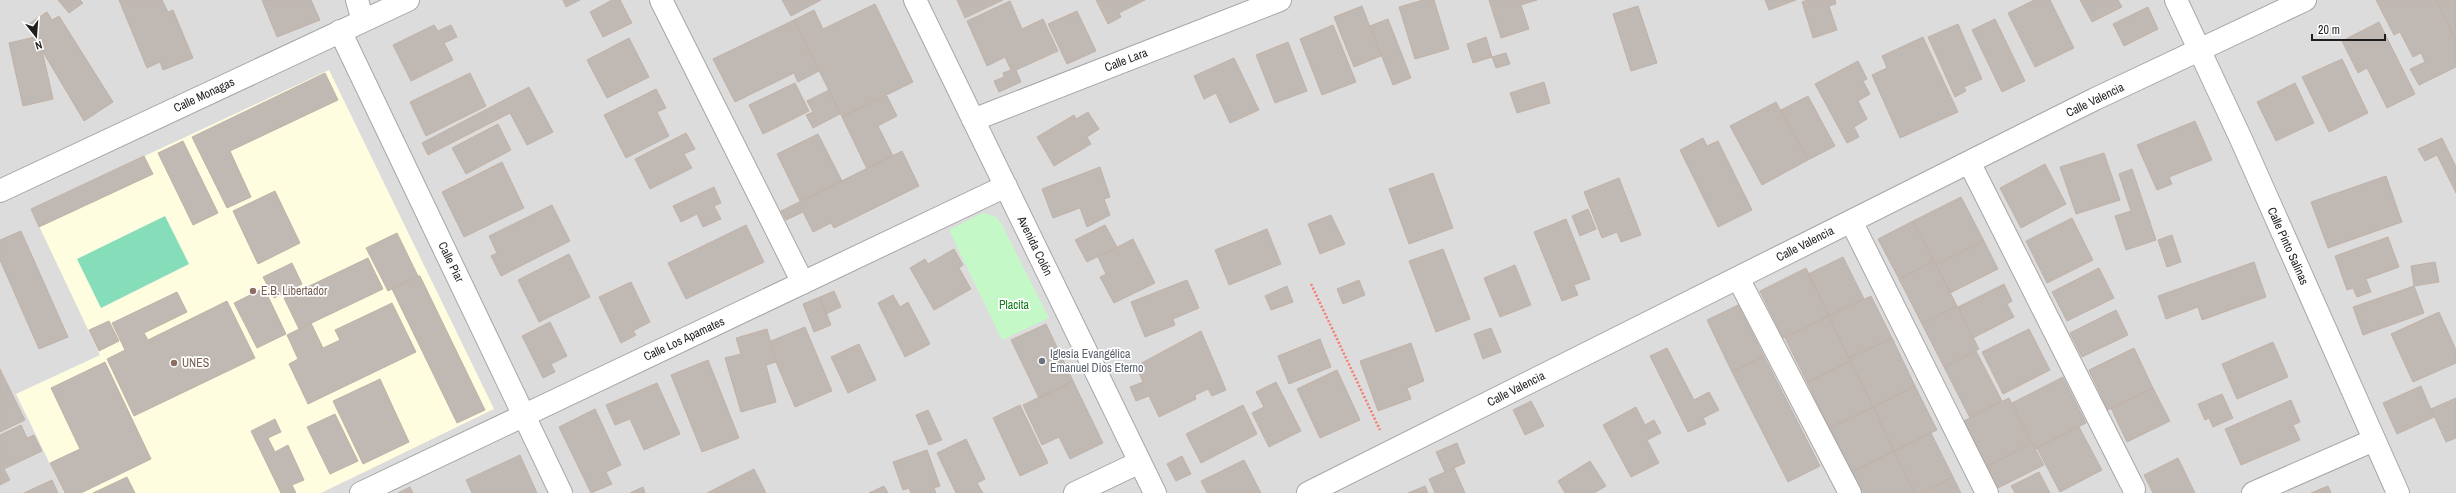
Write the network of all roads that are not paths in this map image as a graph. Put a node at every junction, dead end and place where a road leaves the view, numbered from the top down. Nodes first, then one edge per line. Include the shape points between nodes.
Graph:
1 (357, 0) edge
2 (408, 0) edge
3 (660, 0) edge
4 (915, 0) edge
5 (1280, 0) edge
6 (2176, 0) edge
7 (2305, 0) edge
8 (363, 20) junction
9 (340, 31) junction
10 (2199, 50) junction
11 (973, 120) junction
12 (1969, 162) junction
13 (1006, 186) junction
14 (0, 191) edge
15 (1851, 221) junction
16 (1738, 278) junction
17 (803, 283) junction
18 (525, 415) junction
19 (2374, 440) junction
20 (1140, 462) junction
21 (2134, 489) dead end
22 (362, 493) edge
23 (561, 493) edge
24 (1075, 493) edge
25 (1155, 493) edge
26 (1308, 493) edge
27 (1850, 493) edge
28 (1987, 493) edge
29 (2253, 493) edge
30 (2398, 493) edge

1 - 8 street
2 - 8 street, Calle Monagas
3 - 17 street
4 - 11 street, Avenida Colón
5 - 11 street, Calle Lara
6 - 10 street, Calle Pinto Salinas
7 - 10 street, Calle Valencia
8 - 9 street, Calle Monagas
9 - 14 street, Calle Monagas
9 - 18 street, Calle Piar
10 - 12 street, Calle Valencia
10 - 19 street, Calle Pinto Salinas
11 - 13 street, Avenida Colón
12 - 15 street, Calle Valencia
12 - 21 street
13 - 17 street, Calle Los Apamates
13 - 20 street, Avenida Colón
15 - 16 street, Calle Valencia
15 - 28 street
16 - 26 street, Calle Valencia
16 - 27 street
17 - 18 street, Calle Los Apamates
18 - 22 street, Calle Los Apamates
18 - 23 street, Calle Piar
19 - 29 street
19 - 30 street, Calle Pinto Salinas
20 - 24 street
20 - 25 street, Avenida Colón

